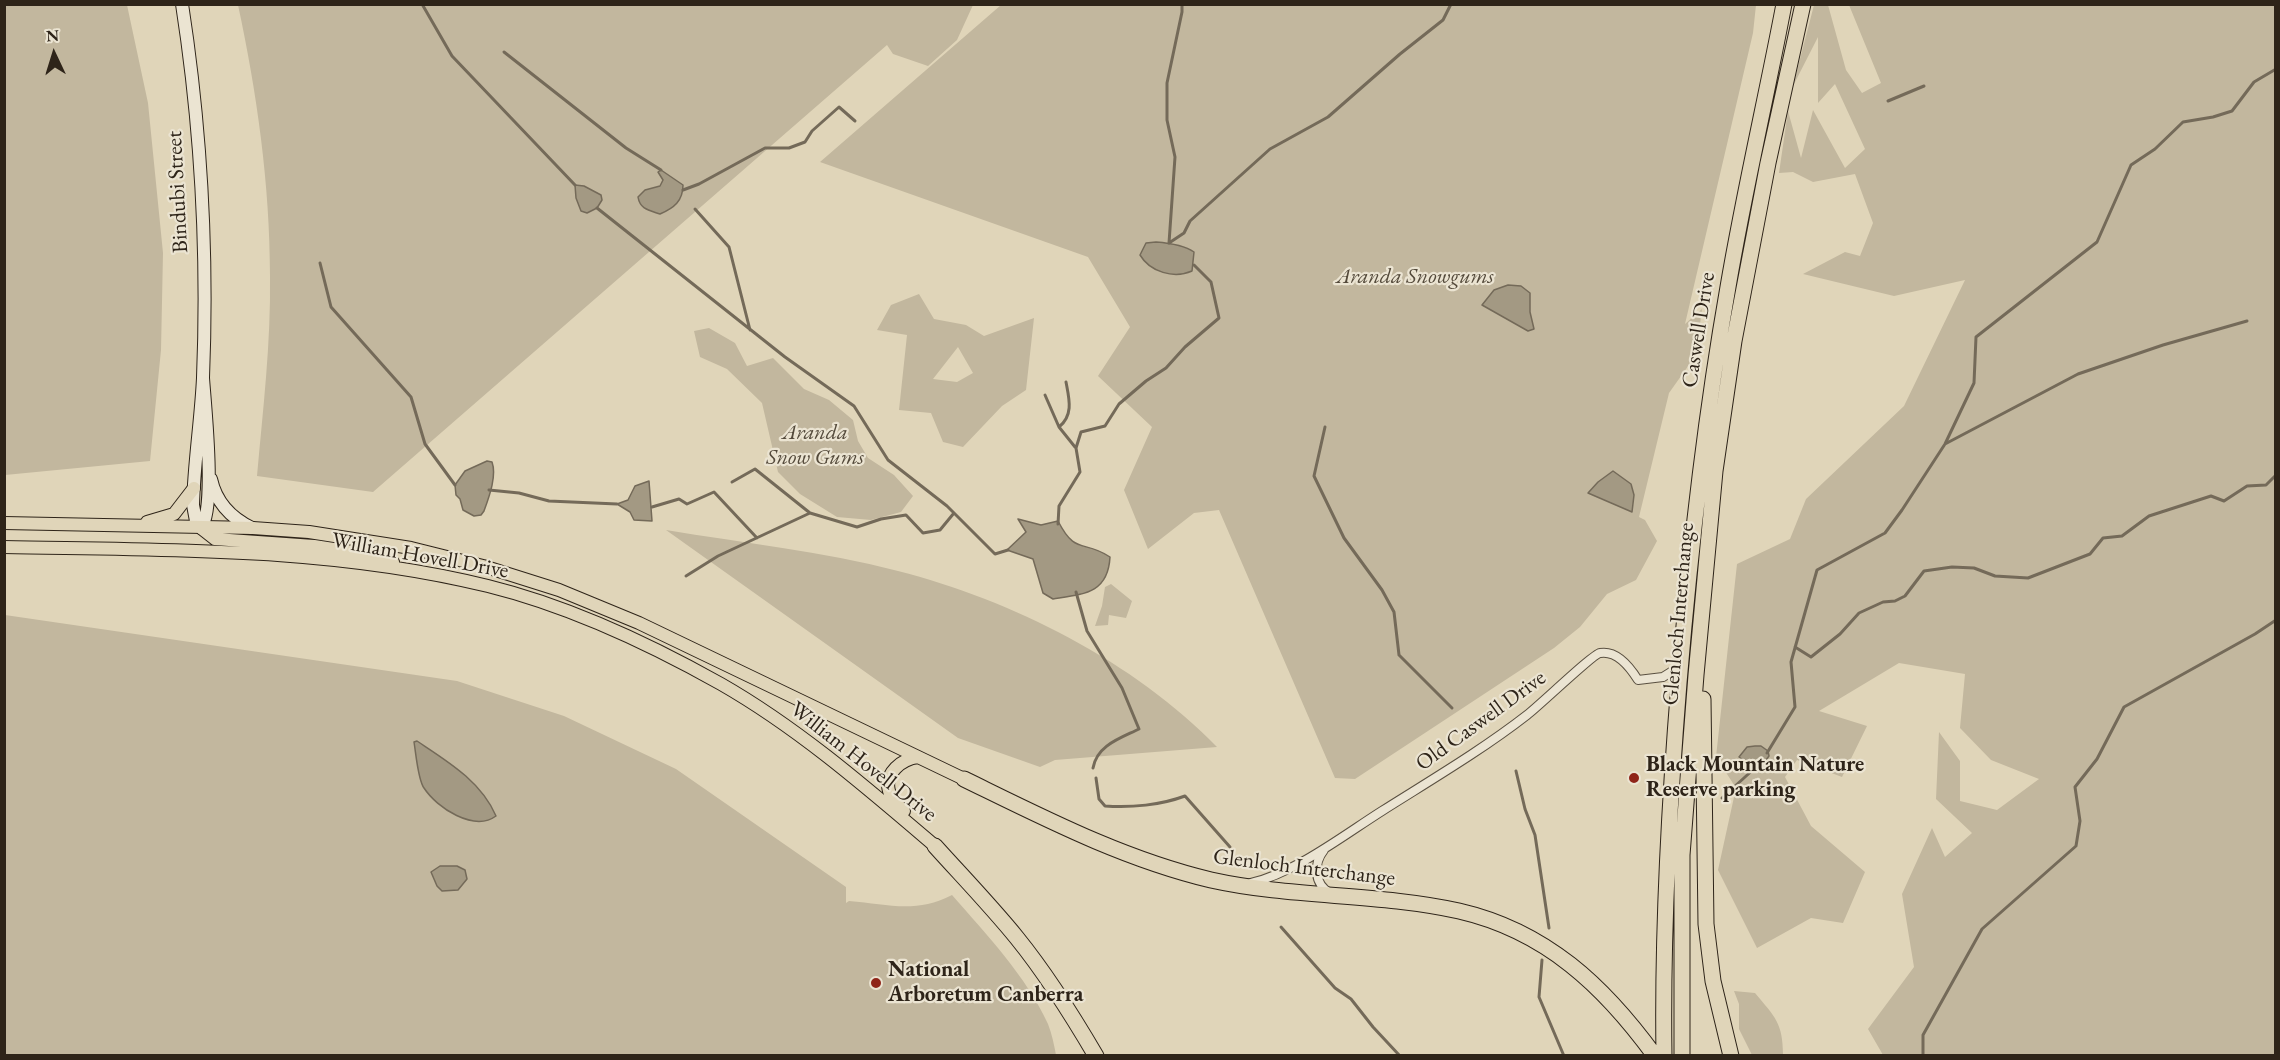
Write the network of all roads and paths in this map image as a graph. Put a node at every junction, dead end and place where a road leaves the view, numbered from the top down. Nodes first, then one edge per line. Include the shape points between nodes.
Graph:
1 (182, 4) edge
2 (1784, 4) edge
3 (1803, 4) edge
4 (203, 378) junction
5 (209, 457) junction
6 (194, 488) junction
7 (4, 523) edge
8 (137, 525) junction
9 (201, 528) junction
10 (253, 528) junction
11 (1708, 546) junction
12 (4, 547) edge
13 (188, 551) junction
14 (413, 571) junction
15 (1680, 666) junction
16 (918, 757) junction
17 (964, 779) joint
18 (1328, 845) junction
19 (934, 846) junction
20 (1239, 885) junction
21 (1338, 896) junction
22 (1018, 939) junction
23 (1661, 1053) edge
24 (1086, 1056) edge
25 (1096, 1056) edge
26 (1682, 1056) edge
27 (1731, 1056) edge

1 - 4 main road, Bindubi Street via 199,169
2 - 15 highway, Caswell Drive via 1745,194 1715,369 1698,487
3 - 11 highway, Glenloch Interchange via 1734,341
4 - 5 main road, Bindubi Street
4 - 6 main road, Bindubi Street
5 - 9 main road, Bindubi Street via 207,516
5 - 10 main road via 217,498 237,521
6 - 8 main road via 174,514
6 - 9 main road, Bindubi Street via 194,514
7 - 8 main road, William Hovell Drive
8 - 9 main road, William Hovell Drive
9 - 10 main road, William Hovell Drive
9 - 13 main road via 199,543
9 - 14 main road via 215,539 378,556
10 - 16 main road, William Hovell Drive via 309,532 411,548 538,583 639,623
11 - 26 highway, Glenloch Interchange via 1682,855
11 - 27 highway via 1711,573 1703,697 1705,899 1712,973
12 - 13 main road, William Hovell Drive
13 - 14 main road, William Hovell Drive via 332,560
14 - 19 main road, William Hovell Drive via 489,587 566,611 649,646 721,684 826,756
15 - 18 street, Old Caswell Drive via 1663,677 1638,680 1619,658 1608,653 1595,654 1512,727
15 - 23 highway, Glenloch Interchange via 1667,849
16 - 17 main road, Glenloch Interchange
16 - 19 main road via 898,765 888,787 893,799
17 - 20 highway, Glenloch Interchange via 1079,835 1146,861
18 - 20 street, Old Caswell Drive via 1275,875
18 - 21 street via 1318,858 1317,873 1324,890
19 - 22 highway
20 - 21 highway, Glenloch Interchange
21 - 23 highway, Glenloch Interchange via 1460,912 1526,936 1569,962
22 - 24 highway
22 - 25 highway via 1049,980

